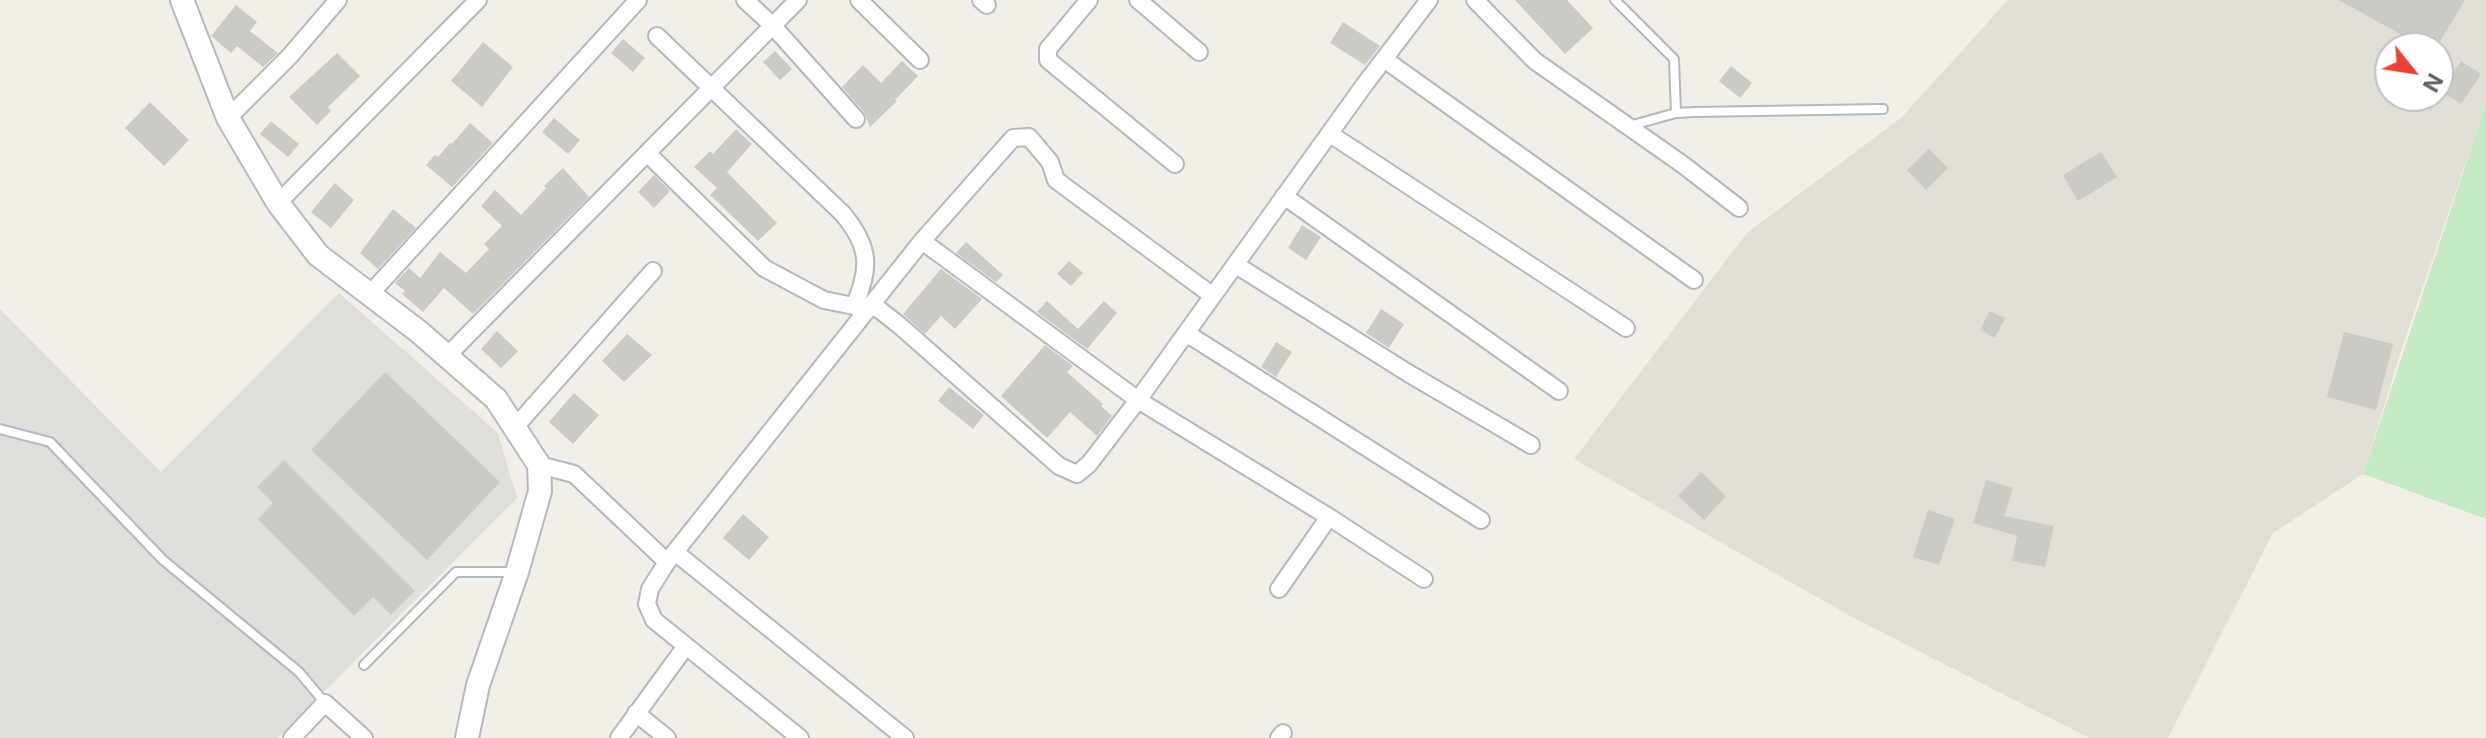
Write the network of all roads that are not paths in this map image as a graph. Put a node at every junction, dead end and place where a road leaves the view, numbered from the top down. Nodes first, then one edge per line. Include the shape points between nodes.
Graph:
1 (182, 0) edge
2 (338, 0) edge
3 (478, 0) edge
4 (638, 0) edge
5 (745, 0) edge
6 (798, 0) edge
7 (859, 0) edge
8 (1089, 0) edge
9 (1138, 0) edge
10 (1429, 0) edge
11 (1475, 0) edge
12 (1615, 0) edge
13 (772, 25) junction
14 (657, 36) dead end
15 (1199, 52) dead end
16 (1384, 59) junction
17 (920, 60) dead end
18 (711, 88) junction
19 (1883, 109) dead end
20 (1676, 113) junction
21 (228, 118) junction
22 (856, 119) dead end
23 (1628, 126) junction
24 (1330, 134) junction
25 (648, 154) junction
26 (1175, 164) dead end
27 (1284, 196) junction
28 (278, 203) junction
29 (1739, 208) dead end
30 (922, 241) junction
31 (1236, 265) junction
32 (653, 271) dead end
33 (1694, 280) dead end
34 (370, 294) junction
35 (1213, 296) junction
36 (863, 308) junction
37 (1626, 328) dead end
38 (1186, 333) junction
39 (447, 356) junction
40 (1559, 391) dead end
41 (1138, 400) junction
42 (516, 426) junction
43 (0, 429) edge
44 (1531, 445) dead end
45 (539, 465) junction
46 (1329, 517) junction
47 (1481, 520) dead end
48 (671, 557) junction
49 (517, 572) junction
50 (1424, 579) dead end
51 (1279, 589) dead end
52 (686, 646) junction
53 (364, 665) dead end
54 (325, 703) junction
55 (636, 713) junction
56 (292, 738) edge
57 (364, 738) edge
58 (467, 738) edge
59 (619, 738) edge
60 (667, 738) edge
61 (800, 738) edge
62 (905, 738) edge

1 - 21 main road
2 - 21 street
3 - 28 street
4 - 34 street
5 - 13 street
6 - 13 street
7 - 17 street
8 - 26 street via 1048,49 1048,60
9 - 15 street
10 - 16 street
11 - 23 street via 1535,61
12 - 20 lane via 1674,59
13 - 18 street
13 - 22 street
14 - 18 street
16 - 24 street
16 - 33 street
18 - 25 street
18 - 36 street via 856,229 867,265
19 - 20 lane
20 - 23 lane
21 - 28 main road
23 - 29 street
24 - 27 street
24 - 37 street
25 - 36 street via 764,268 824,300
25 - 39 street
27 - 31 street
27 - 40 street
28 - 34 main road via 318,255
30 - 35 street via 1013,138 1029,137 1050,162 1056,180
30 - 36 street
30 - 41 street
31 - 35 street
31 - 44 street
32 - 42 street
34 - 39 main road
35 - 38 street
36 - 41 street via 1070,473 1089,464
36 - 48 street
38 - 41 street
38 - 47 street
39 - 42 main road via 496,399
41 - 46 street
42 - 45 main road
43 - 54 lane via 50,442 163,560 299,672
45 - 48 street via 574,474
45 - 49 main road via 540,491
46 - 50 street
46 - 51 street
48 - 52 street via 650,589 647,604 654,620
48 - 62 street
49 - 53 lane via 456,572
49 - 58 main road via 478,685
52 - 55 street
52 - 61 street
54 - 56 street
54 - 57 street
55 - 59 street
55 - 60 street

